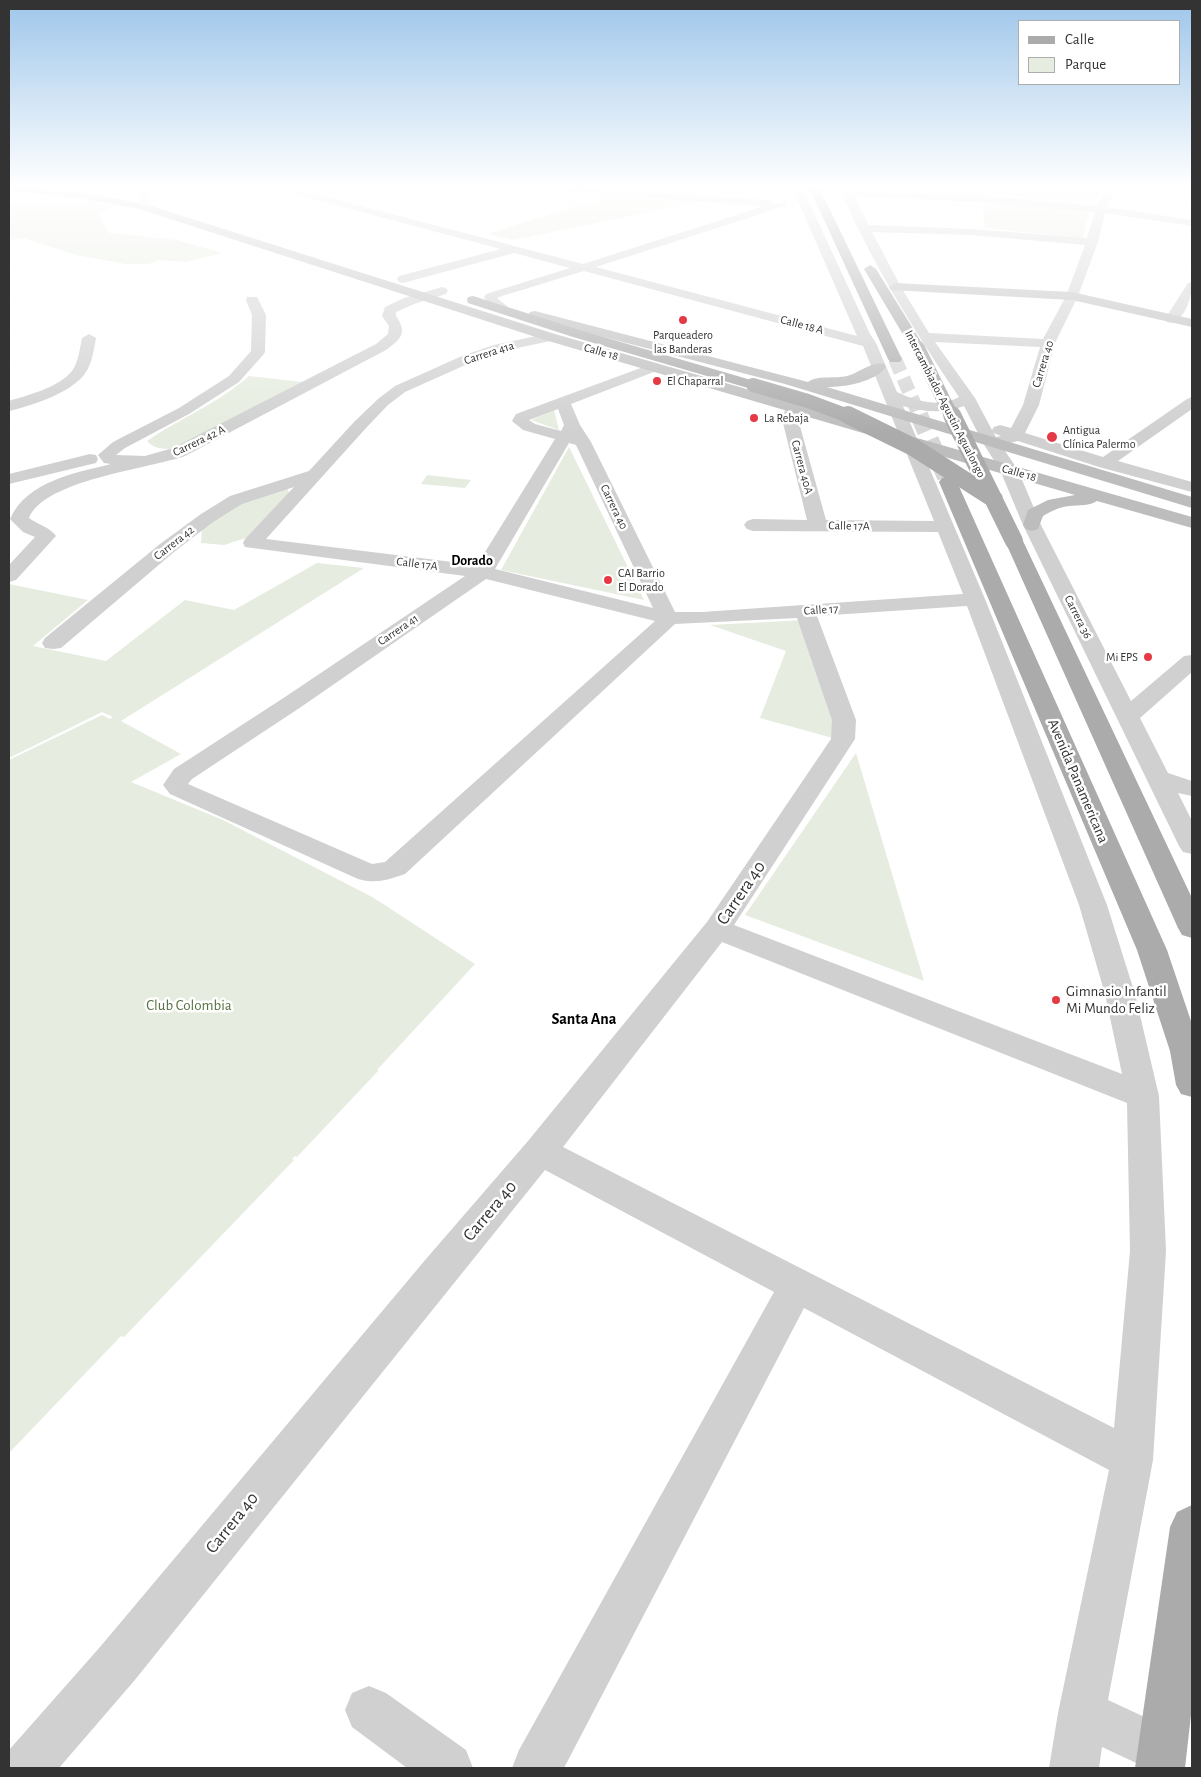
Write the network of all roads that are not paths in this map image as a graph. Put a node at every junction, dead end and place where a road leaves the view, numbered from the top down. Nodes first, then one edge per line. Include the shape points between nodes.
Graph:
1 (335, 268) edge
2 (366, 268) edge
3 (445, 268) edge
4 (582, 268) joint
5 (827, 268) edge
6 (852, 268) edge
7 (869, 268) edge
8 (885, 268) edge
9 (1082, 268) edge
10 (403, 279) junction
11 (1192, 286) edge
12 (895, 287) junction
13 (442, 291) junction
14 (423, 296) junction
15 (1072, 296) junction
16 (252, 300) dead end
17 (473, 300) junction
18 (502, 307) junction
19 (1172, 319) junction
20 (1192, 323) edge
21 (550, 337) junction
22 (89, 338) dead end
23 (922, 343) junction
24 (1048, 343) junction
25 (881, 356) junction
26 (654, 367) junction
27 (430, 375) joint
28 (790, 382) junction
29 (967, 398) junction
30 (563, 402) junction
31 (1192, 402) edge
32 (9, 406) edge
33 (792, 407) junction
34 (900, 417) junction
35 (980, 422) junction
36 (568, 431) junction
37 (1016, 436) junction
38 (991, 443) junction
39 (106, 455) junction
40 (136, 462) junction
41 (1105, 463) junction
42 (1009, 470) junction
43 (315, 475) junction
44 (9, 479) edge
45 (948, 482) tunnel mouth
46 (1192, 487) edge
47 (994, 499) junction
48 (1120, 502) junction
49 (1192, 504) edge
50 (1192, 523) edge
51 (1032, 524) junction
52 (753, 525) dead end
53 (818, 526) junction
54 (945, 527) junction
55 (252, 543) joint
56 (483, 572) junction
57 (9, 576) edge
58 (975, 600) junction
59 (805, 611) junction
60 (668, 618) junction
61 (53, 643) dead end
62 (1192, 661) edge
63 (1128, 716) junction
64 (1159, 778) junction
65 (1192, 789) edge
66 (1192, 846) edge
67 (1192, 928) edge
68 (717, 929) junction
69 (1192, 1085) edge
70 (1143, 1096) junction
71 (540, 1151) junction
72 (797, 1285) junction
73 (1132, 1460) junction
74 (1192, 1527) edge
75 (369, 1710) dead end
76 (1082, 1713) junction
77 (1161, 1759) edge
78 (26, 1768) edge
79 (448, 1768) edge
80 (538, 1768) edge
81 (1074, 1768) edge

1 - 14 main road, Calle 18
2 - 10 main road, Calle 18
3 - 10 street
4 - 18 street via 490,297
4 - 25 street, Calle 18 A
5 - 25 street via 863,334
6 - 25 main road, Intercambiador Agustin Agualongo via 864,294
7 - 23 main road, Intercambiador Agustin Agualongo
8 - 12 street, Carrera 36
9 - 15 street, Carrera 40
10 - 13 main road, Calle 18
11 - 19 street
12 - 15 main road
12 - 23 street, Carrera 36
13 - 14 street, Carrera 42 A
13 - 17 main road, Calle 18
14 - 21 main road, Calle 18
14 - 40 street, Carrera 42 A via 390,310 389,316 396,330 394,338 381,347 179,452
15 - 19 main road
15 - 24 street, Carrera 40
16 - 39 street via 259,315 258,352 234,379
17 - 18 main road, Calle 18
17 - 47 main road, bridge via 810,401 863,421 911,445
18 - 28 main road, Calle 18 via 593,328
19 - 20 main road
21 - 26 main road, Calle 18
21 - 27 street, Carrera 41a via 499,348
22 - 32 street via 79,372 62,385
23 - 24 street
23 - 29 street, Carrera 36
23 - 47 main road, Intercambiador Agustin Agualongo, bridge
24 - 37 street, Carrera 40 via 1031,405
25 - 28 main road via 867,375 819,383
25 - 34 street
26 - 30 street
26 - 33 main road, Calle 18
27 - 43 street, Carrera 42 via 400,389 383,402
28 - 34 main road, Calle 18
29 - 34 street via 949,406 908,403
29 - 35 street, Carrera 36
30 - 36 street, Carrera 40
30 - 36 street via 528,413 520,421 529,427
31 - 41 street
33 - 34 main road, Calle 18
33 - 53 street, Carrera 40A via 790,419
34 - 38 main road, Calle 18
34 - 42 main road, Calle 18
34 - 54 street
35 - 37 street
35 - 38 street, Carrera 36
36 - 56 street, Carrera 41
36 - 60 street, Carrera 40 via 583,442
37 - 38 street
37 - 41 street
38 - 42 street, Carrera 36
38 - 49 main road, Calle 18
39 - 40 street, Carrera 42 A via 110,459
39 - 44 street
40 - 57 street via 73,480 45,492 25,506 20,518 30,528 47,536
41 - 46 street
42 - 48 main road, Calle 18
42 - 51 street, Carrera 36
43 - 55 street, Carrera 42
43 - 61 street, Carrera 42 via 236,500 207,518
45 - 69 main road, Avenida Panamericana via 1152,950 1186,1051
47 - 67 main road, Intercambiador Agustin Agualongo, bridge
48 - 50 main road, Calle 18
48 - 51 main road via 1092,499 1046,505 1034,514
51 - 63 street, Carrera 36
52 - 53 street, Calle 17A
53 - 54 street, Calle 17A
54 - 58 street
55 - 56 street, Calle 17A
56 - 60 street, Calle 17A
56 - 60 street, Carrera 41 via 182,774 175,785 368,873 381,874 395,868
58 - 59 street, Calle 17
58 - 70 street via 1093,905 1120,994
59 - 60 street, Calle 17
59 - 68 street, Carrera 40 via 844,720 843,739
62 - 63 street
63 - 64 street, Carrera 36
64 - 65 street
64 - 66 street, Carrera 36
68 - 70 street
68 - 71 street, Carrera 40
70 - 73 street via 1148,1251
71 - 72 street
71 - 78 street, Carrera 40 via 117,1664
72 - 73 street
72 - 80 street
73 - 76 street
74 - 77 main road
75 - 79 street
76 - 77 street
76 - 81 street

